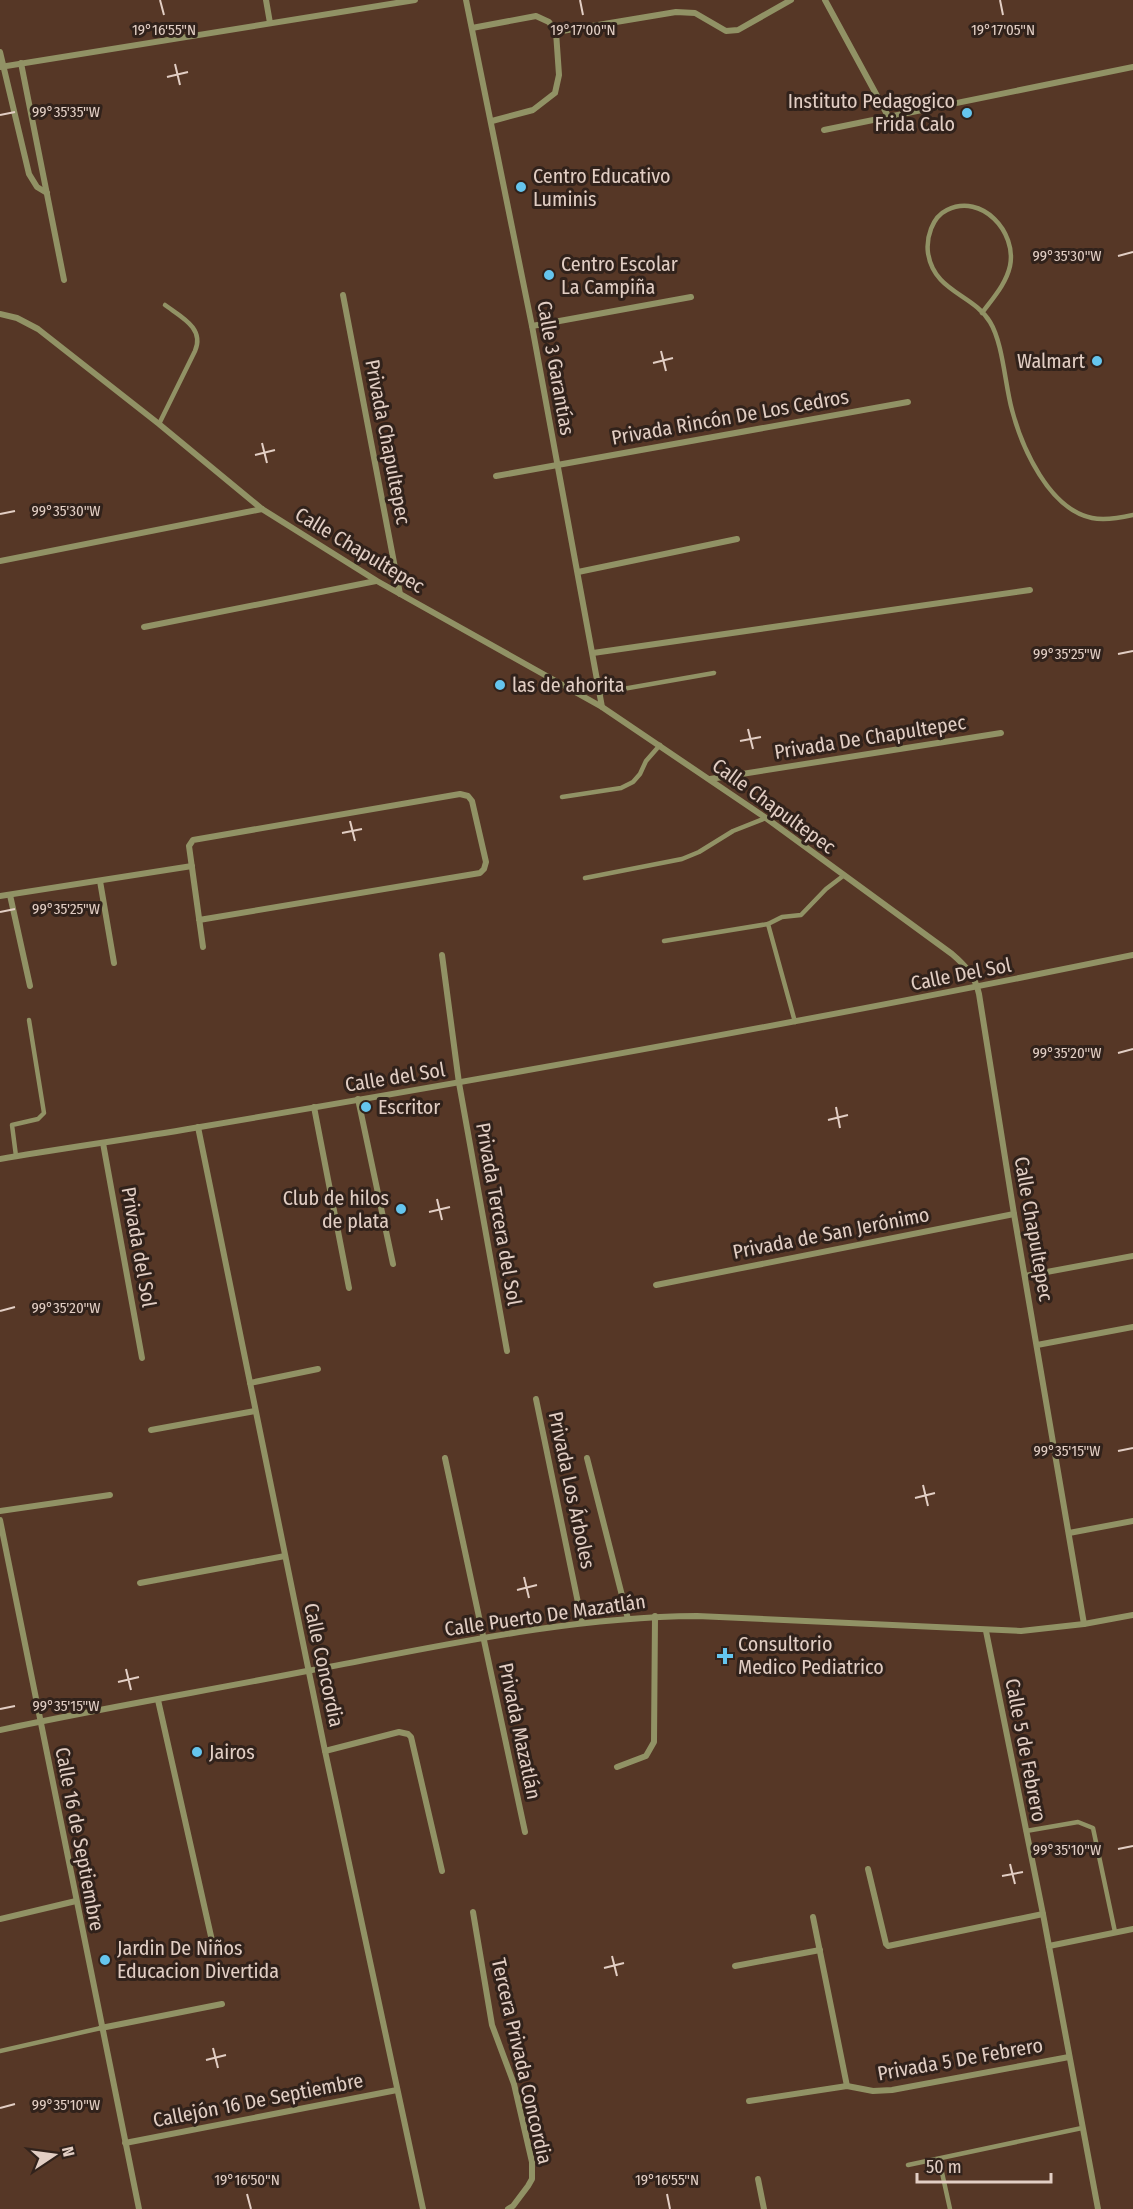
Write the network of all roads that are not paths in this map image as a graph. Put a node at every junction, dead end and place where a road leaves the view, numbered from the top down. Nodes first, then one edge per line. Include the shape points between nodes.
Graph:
1 (266, 0) edge
2 (415, 0) edge
3 (466, 0) edge
4 (791, 0) edge
5 (825, 0) edge
6 (270, 23) junction
7 (472, 28) junction
8 (556, 32) junction
9 (0, 52) edge
10 (21, 63) junction
11 (2, 67) edge
12 (1133, 67) edge
13 (888, 116) junction
14 (492, 121) junction
15 (824, 130) dead end
16 (47, 194) junction
17 (64, 280) dead end
18 (343, 296) dead end
19 (691, 297) dead end
20 (165, 305) dead end
21 (982, 313) junction
22 (0, 314) edge
23 (532, 326) junction
24 (908, 402) dead end
25 (159, 424) junction
26 (557, 466) junction
27 (496, 476) dead end
28 (262, 509) junction
29 (1133, 515) edge
30 (737, 539) dead end
31 (0, 561) edge
32 (578, 572) junction
33 (377, 581) junction
34 (1030, 590) dead end
35 (400, 594) junction
36 (144, 627) dead end
37 (593, 653) junction
38 (714, 673) dead end
39 (600, 693) junction
40 (602, 707) junction
41 (1001, 733) dead end
42 (660, 746) junction
43 (710, 779) junction
44 (562, 797) dead end
45 (766, 818) junction
46 (192, 866) junction
47 (843, 876) junction
48 (585, 878) dead end
49 (100, 881) junction
50 (10, 895) junction
51 (0, 896) edge
52 (199, 920) junction
53 (768, 924) junction
54 (664, 941) dead end
55 (203, 947) dead end
56 (442, 955) dead end
57 (1133, 955) edge
58 (114, 963) dead end
59 (30, 986) dead end
60 (977, 988) junction
61 (29, 1020) dead end
62 (795, 1022) junction
63 (459, 1083) junction
64 (358, 1099) junction
65 (314, 1107) junction
66 (198, 1127) junction
67 (103, 1143) junction
68 (16, 1156) junction
69 (0, 1159) edge
70 (1014, 1214) junction
71 (1133, 1256) edge
72 (393, 1264) dead end
73 (1025, 1276) junction
74 (656, 1285) dead end
75 (349, 1288) dead end
76 (1133, 1326) edge
77 (1037, 1345) junction
78 (507, 1351) dead end
79 (142, 1358) dead end
80 (318, 1369) dead end
81 (250, 1383) junction
82 (536, 1399) dead end
83 (255, 1411) junction
84 (150, 1430) dead end
85 (444, 1458) dead end
86 (587, 1458) dead end
87 (110, 1495) dead end
88 (0, 1511) edge
89 (0, 1521) edge
90 (1133, 1521) edge
91 (1069, 1533) junction
92 (285, 1556) junction
93 (140, 1583) dead end
94 (1133, 1615) edge
95 (655, 1617) junction
96 (628, 1619) junction
97 (582, 1622) junction
98 (1084, 1624) junction
99 (986, 1631) junction
100 (484, 1636) junction
101 (308, 1671) junction
102 (158, 1700) junction
103 (39, 1722) junction
104 (0, 1730) edge
105 (325, 1751) junction
106 (617, 1767) dead end
107 (1026, 1831) junction
108 (525, 1832) dead end
109 (868, 1869) dead end
110 (442, 1871) dead end
111 (76, 1901) junction
112 (473, 1912) dead end
113 (1043, 1914) junction
114 (813, 1917) dead end
115 (0, 1919) edge
116 (1133, 1929) edge
117 (1115, 1932) junction
118 (1049, 1946) junction
119 (820, 1950) junction
120 (215, 1954) dead end
121 (735, 1966) dead end
122 (222, 2004) dead end
123 (101, 2028) junction
124 (0, 2051) edge
125 (1069, 2057) junction
126 (847, 2086) junction
127 (397, 2090) junction
128 (749, 2102) dead end
129 (1082, 2128) junction
130 (125, 2143) junction
131 (939, 2159) junction
132 (908, 2165) dead end
133 (758, 2179) dead end
134 (139, 2209) edge
135 (423, 2209) edge
136 (508, 2209) edge
137 (764, 2209) edge
138 (950, 2209) edge
139 (1098, 2209) edge

1 - 6 street
2 - 6 street
3 - 7 street, Calle 3 Garantías
4 - 8 street via 738,30 726,31 695,13 676,12
5 - 13 street
6 - 10 street
7 - 8 street via 536,16 549,22
7 - 14 street, Calle 3 Garantías
8 - 14 street via 559,75 555,93 533,110
9 - 11 street
10 - 11 street
10 - 16 street
11 - 16 street via 29,174
12 - 13 street
13 - 15 street
14 - 23 street, Calle 3 Garantías
16 - 17 street
18 - 35 street, Privada Chapultepec
19 - 23 street
20 - 25 lane via 189,323 198,341
21 - 21 lane via 1006,278 1011,249 1002,226 992,216 978,208 951,208 938,217 928,239 933,270 945,285
21 - 29 lane via 994,329 1012,410 1040,476 1068,506 1087,516 1108,519
22 - 25 street, Calle Chapultepec via 38,329
23 - 26 street, Calle 3 Garantías
24 - 26 street, Privada Rincón De Los Cedros
25 - 28 street, Calle Chapultepec
26 - 27 street, Privada Rincón De Los Cedros
26 - 32 street, Calle 3 Garantías
28 - 31 street
28 - 33 street, Calle Chapultepec
30 - 32 street
32 - 37 street, Calle 3 Garantías
33 - 35 street, Calle Chapultepec
33 - 36 street
34 - 37 street
35 - 40 street, Calle Chapultepec
37 - 39 street, Calle 3 Garantías
38 - 39 lane
39 - 40 street, Calle 3 Garantías
40 - 42 street, Calle Chapultepec
41 - 43 street, Privada De Chapultepec
42 - 43 street, Calle Chapultepec
42 - 44 lane via 633,782 621,788
43 - 45 street, Calle Chapultepec
45 - 47 street, Calle Chapultepec
45 - 48 lane via 682,859
46 - 49 street
46 - 52 street
46 - 52 street via 189,846 197,839 460,794 472,801 486,862 480,873
47 - 53 lane via 801,915 782,917
47 - 60 street, Calle Chapultepec via 952,954 968,968
49 - 50 street
49 - 58 street
50 - 51 street
50 - 59 street
52 - 55 street
53 - 54 lane
53 - 62 lane
56 - 63 street, Privada Tercera del Sol
57 - 60 street, Calle Del Sol
60 - 62 street, Calle Del Sol
60 - 70 street, Calle Chapultepec
61 - 68 lane via 44,1113 38,1119 12,1125
62 - 63 street, Calle del Sol
63 - 64 street, Calle del Sol
63 - 78 street, Privada Tercera del Sol
64 - 65 street, Calle del Sol
64 - 72 street
65 - 66 street, Calle del Sol
65 - 75 street
66 - 67 street, Calle del Sol
66 - 81 street, Calle Concordia
67 - 68 street, Calle del Sol
67 - 79 street, Privada del Sol
68 - 69 street, Calle del Sol
70 - 73 street, Calle Chapultepec
70 - 74 street, Privada de San Jerónimo
71 - 73 street
73 - 77 street, Calle Chapultepec
76 - 77 street
77 - 91 street, Calle Chapultepec
80 - 81 street
81 - 83 street, Calle Concordia
82 - 97 street, Privada Los Árboles
83 - 84 street
83 - 92 street, Calle Concordia
85 - 100 street, Privada Mazatlán
86 - 96 street
87 - 88 street
89 - 103 street, Calle 16 de Septiembre
90 - 91 street
91 - 98 street, Calle Chapultepec
92 - 93 street
92 - 101 street, Calle Concordia
94 - 98 street, Calle Puerto De Mazatlán
95 - 96 street, Calle Puerto De Mazatlán
95 - 99 street, Calle Puerto De Mazatlán
95 - 106 street via 654,1742 646,1756
96 - 97 street, Calle Puerto De Mazatlán
97 - 100 street, Calle Puerto De Mazatlán
98 - 99 street, Calle Puerto De Mazatlán via 1046,1630
99 - 107 street, Calle 5 de Febrero
100 - 101 street, Calle Puerto De Mazatlán
100 - 108 street, Privada Mazatlán
101 - 102 street, Calle Puerto De Mazatlán
101 - 105 street, Calle Concordia
102 - 103 street, Calle Puerto De Mazatlán
102 - 120 street
103 - 104 street, Calle Puerto De Mazatlán
103 - 111 street, Calle 16 de Septiembre
105 - 110 street via 399,1732 411,1737
105 - 127 street, Calle Concordia
107 - 113 street, Calle 5 de Febrero
107 - 117 lane via 1078,1822 1093,1828
109 - 113 street via 888,1946
111 - 115 street
111 - 123 street, Calle 16 de Septiembre
112 - 136 street, Tercera Privada Concordia via 492,2025 514,2085 532,2162 528,2187
113 - 118 street, Calle 5 de Febrero
114 - 119 street
116 - 117 street
117 - 118 street
118 - 125 street, Calle 5 de Febrero
119 - 121 street
119 - 126 street
122 - 123 street
123 - 124 lane
123 - 130 street, Calle 16 de Septiembre
125 - 126 street, Privada 5 De Febrero via 892,2090
125 - 129 street, Calle 5 de Febrero
126 - 128 street, Privada 5 De Febrero
127 - 130 street, Callejón 16 De Septiembre
127 - 135 street, Calle Concordia
129 - 131 lane
129 - 139 street, Calle 5 de Febrero
130 - 134 street, Calle 16 de Septiembre
131 - 132 lane
131 - 138 lane
133 - 137 street

